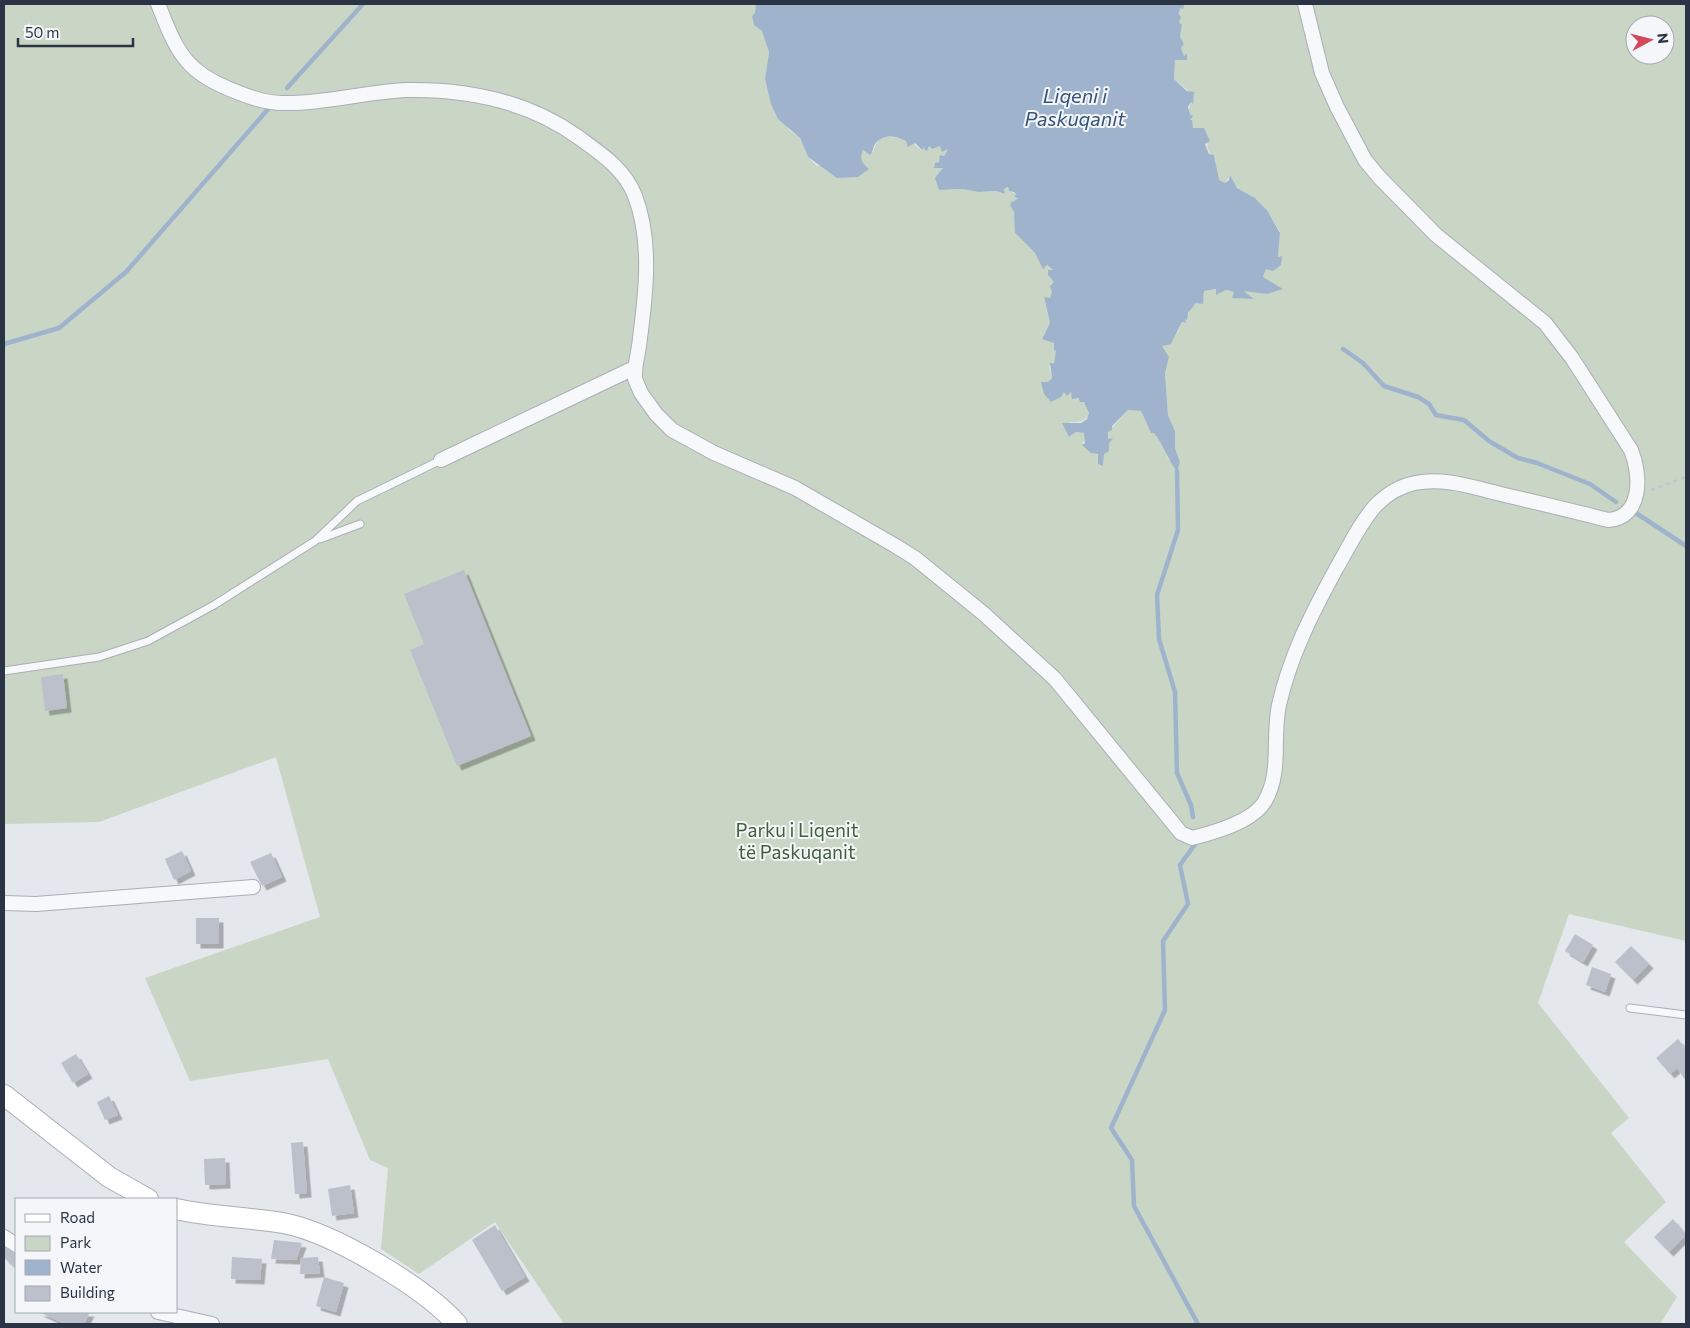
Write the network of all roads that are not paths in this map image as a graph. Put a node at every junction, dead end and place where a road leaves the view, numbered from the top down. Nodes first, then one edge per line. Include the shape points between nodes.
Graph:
1 (158, 4) edge
2 (1306, 4) edge
3 (634, 368) junction
4 (441, 460) joint
5 (360, 524) dead end
6 (315, 541) junction
7 (4, 671) edge
8 (253, 887) dead end
9 (4, 903) edge
10 (1630, 1008) dead end
11 (1686, 1015) edge
12 (4, 1095) edge
13 (146, 1198) edge
14 (178, 1209) edge
15 (4, 1237) edge
16 (15, 1244) edge
17 (162, 1313) edge
18 (212, 1324) edge
19 (457, 1324) edge

1 - 3 street via 174,42 187,61 212,80 247,96 282,103 404,90 464,93 523,107 554,122 594,148 627,179 641,218 646,282 639,351
2 - 3 street via 1322,73 1336,107 1365,160 1436,235 1528,309 1557,338 1631,450 1638,476 1629,512 1608,520 1447,482 1405,485 1376,505 1349,545 1302,634 1279,706 1275,729 1275,773 1264,803 1224,829 1192,838 1181,832 1055,679 984,614 894,545 795,488 714,453 672,430 641,394
3 - 4 street
4 - 6 lane via 357,501
5 - 6 lane
6 - 7 lane via 214,605 148,641 99,657
8 - 9 street via 36,904
10 - 11 lane
12 - 13 street via 109,1177
14 - 19 street via 284,1223 338,1242 424,1296
15 - 16 street
17 - 18 street

